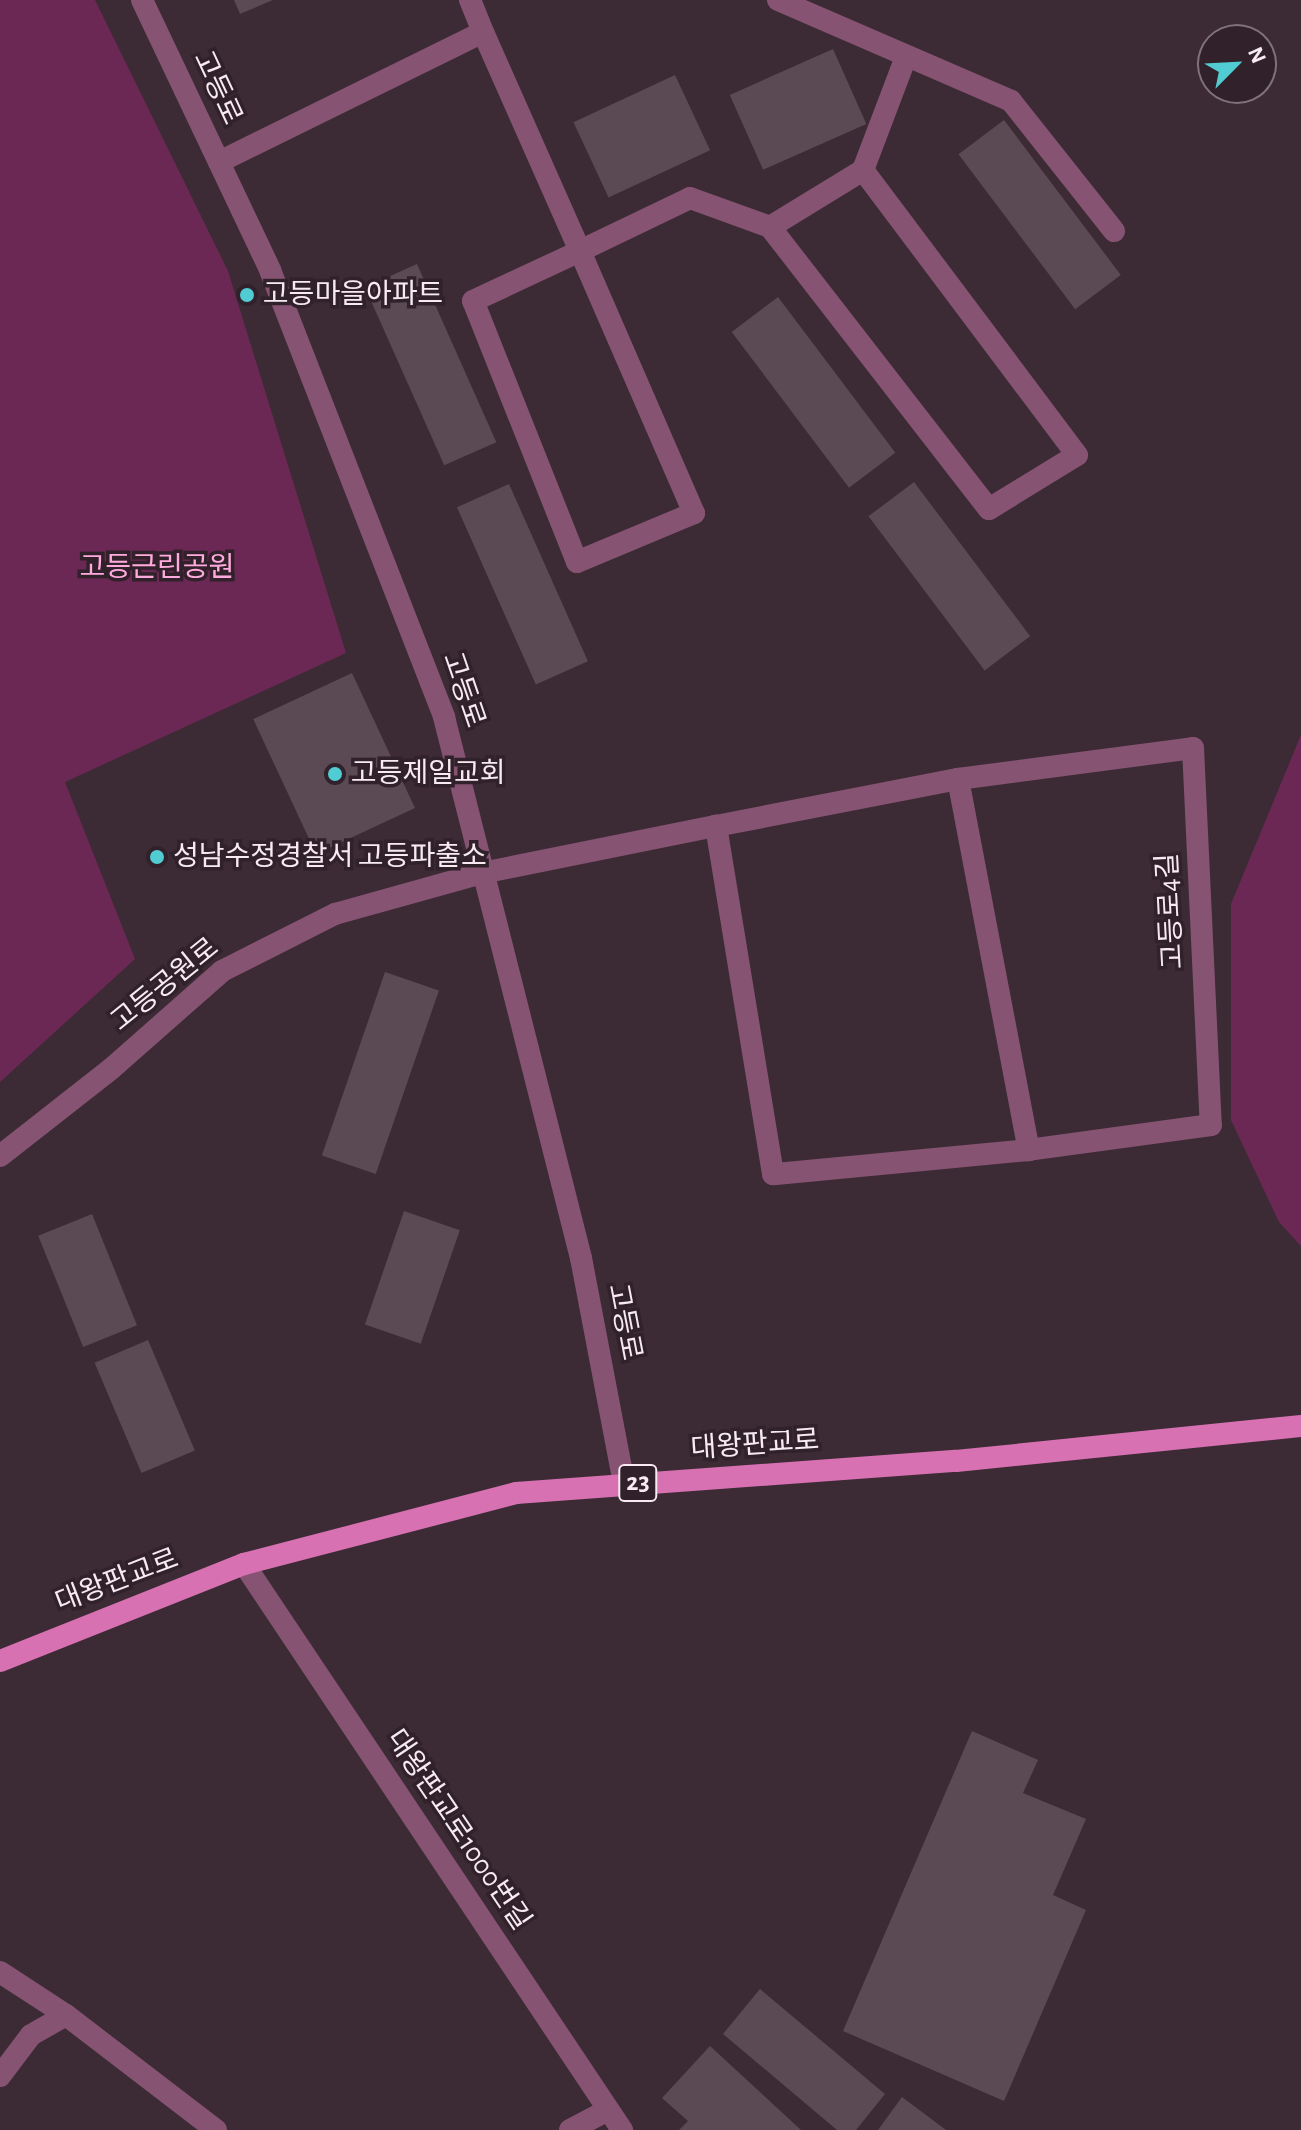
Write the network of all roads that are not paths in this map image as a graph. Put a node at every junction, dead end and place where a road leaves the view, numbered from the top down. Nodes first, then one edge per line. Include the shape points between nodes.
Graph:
1 (142, 0) edge
2 (470, 0) edge
3 (778, 0) edge
4 (483, 32) junction
5 (906, 57) junction
6 (219, 162) junction
7 (863, 170) junction
8 (770, 227) junction
9 (1114, 231) dead end
10 (580, 251) junction
11 (958, 779) junction
12 (716, 826) junction
13 (482, 873) junction
14 (1029, 1150) junction
15 (0, 1156) edge
16 (1301, 1426) edge
17 (624, 1484) junction
18 (244, 1564) junction
19 (0, 1661) edge
20 (0, 1972) edge
21 (66, 2015) junction
22 (0, 2076) edge
23 (608, 2110) junction
24 (216, 2130) edge
25 (570, 2130) edge
26 (622, 2130) edge

1 - 6 street, 고등로
2 - 4 street
3 - 5 street
4 - 6 street
4 - 10 street
5 - 7 street
5 - 9 street via 1011,101
6 - 13 street, 고등로 via 270,270 444,717
7 - 8 street
7 - 8 street via 1077,455 989,509
8 - 10 street via 690,198
10 - 10 street via 694,513 577,562 473,301
11 - 12 street, 고등로4길
11 - 14 street
11 - 14 street, 고등로4길 via 1193,748 1211,1125
12 - 13 street, 고등로4길
12 - 14 street, 고등로4길 via 773,1174
13 - 15 street, 고등공원로 via 335,914 222,971 111,1069
13 - 17 street, 고등로 via 581,1258
16 - 17 main road, 대왕판교로 / 23 via 956,1461
17 - 18 main road, 대왕판교로 / 23 via 516,1493
18 - 19 main road, 대왕판교로 / 23
18 - 23 street, 대왕판교로1000번길
20 - 21 street
21 - 22 street via 31,2035
21 - 24 street
23 - 25 street
23 - 26 street, 대왕판교로1000번길

